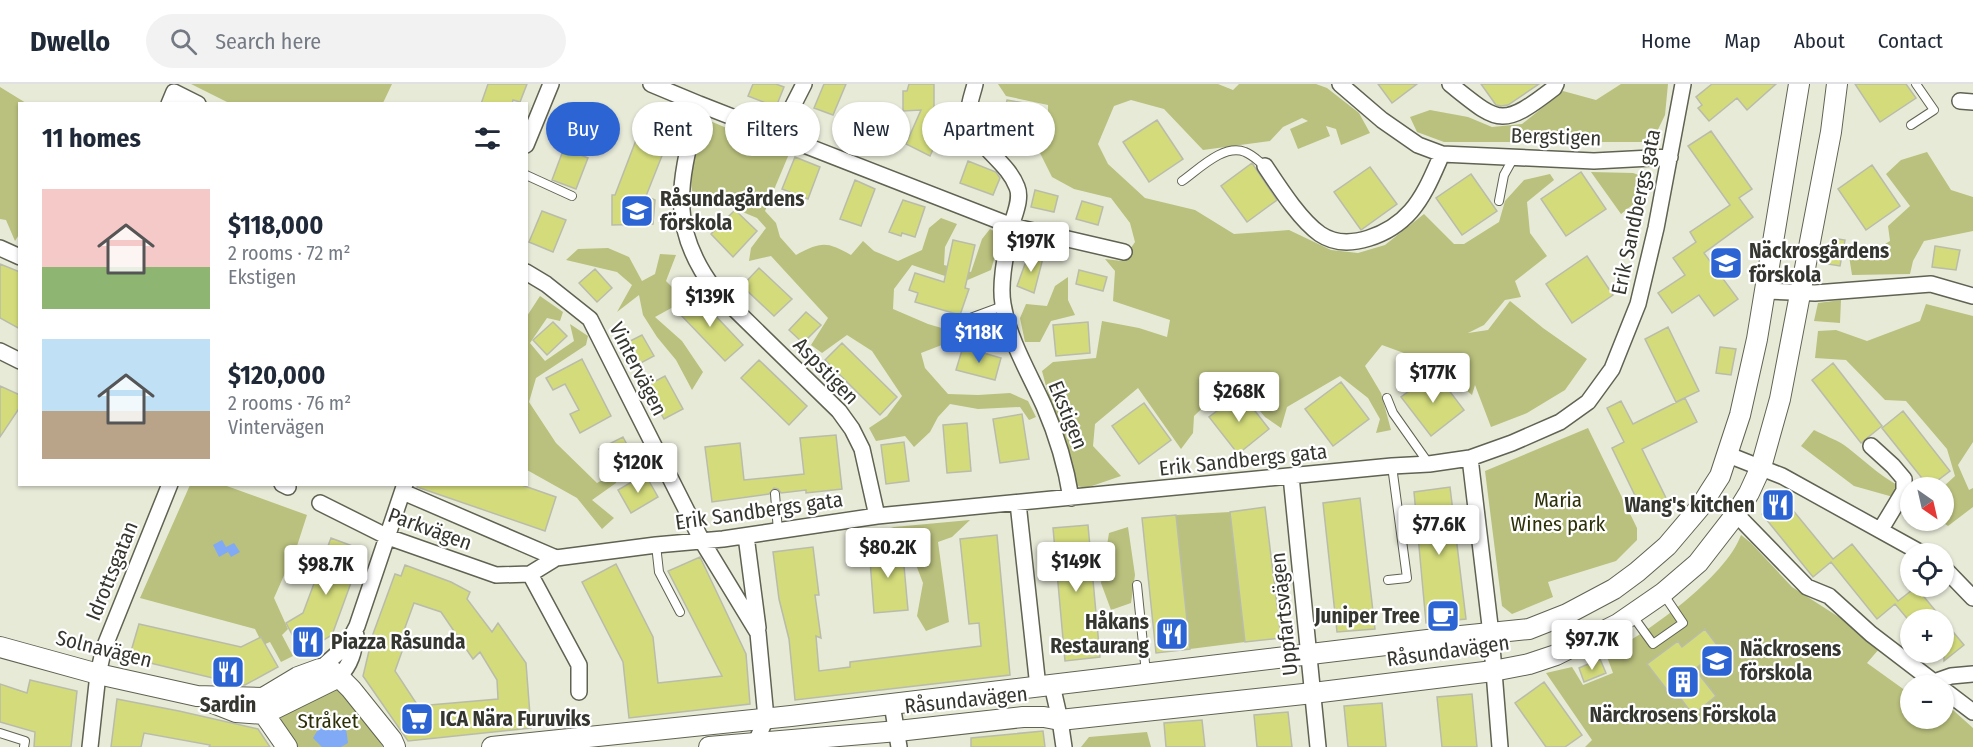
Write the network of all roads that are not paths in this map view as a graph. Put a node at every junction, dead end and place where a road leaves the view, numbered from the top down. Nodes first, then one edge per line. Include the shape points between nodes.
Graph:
1 (551, 84) edge
2 (651, 84) edge
3 (804, 84) edge
4 (975, 84) edge
5 (1340, 84) edge
6 (1450, 84) edge
7 (1556, 84) edge
8 (1683, 84) edge
9 (1800, 84) edge
10 (1837, 84) edge
11 (1916, 84) edge
12 (172, 98) edge
13 (189, 102) edge
14 (694, 102) edge
15 (795, 102) edge
16 (1911, 125) dead end
17 (528, 140) edge
18 (820, 151) edge
19 (1442, 154) junction
20 (687, 156) edge
21 (1514, 157) junction
22 (1670, 158) junction
23 (1265, 166) joint
24 (528, 176) edge
25 (1182, 181) dead end
26 (572, 196) dead end
27 (1500, 201) dead end
28 (1012, 226) junction
29 (0, 248) edge
30 (1124, 252) dead end
31 (18, 256) edge
32 (528, 273) edge
33 (1765, 291) junction
34 (1799, 292) junction
35 (1973, 296) edge
36 (1003, 306) junction
37 (946, 327) dead end
38 (0, 351) edge
39 (18, 360) edge
40 (1387, 398) dead end
41 (1871, 446) dead end
42 (1726, 454) junction
43 (1470, 458) junction
44 (1429, 464) junction
45 (1392, 466) junction
46 (1761, 467) junction
47 (1291, 476) junction
48 (169, 486) edge
49 (404, 488) edge
50 (775, 495) dead end
51 (1071, 498) junction
52 (320, 503) dead end
53 (1018, 503) junction
54 (1736, 514) junction
55 (877, 516) junction
56 (1881, 529) junction
57 (778, 531) junction
58 (746, 536) junction
59 (388, 537) junction
60 (702, 541) junction
61 (1905, 543) edge
62 (656, 545) junction
63 (556, 558) junction
64 (530, 574) junction
65 (1954, 578) edge
66 (1388, 580) dead end
67 (1137, 585) dead end
68 (1663, 593) junction
69 (1973, 598) edge
70 (747, 601) junction
71 (680, 612) dead end
72 (1632, 615) junction
73 (357, 626) junction
74 (1491, 634) junction
75 (0, 646) edge
76 (1309, 654) junction
77 (320, 669) junction
78 (1493, 671) junction
79 (98, 674) junction
80 (1146, 674) junction
81 (1973, 674) edge
82 (1925, 675) edge
83 (1954, 676) edge
84 (339, 677) junction
85 (1045, 686) junction
86 (579, 692) dead end
87 (1313, 693) junction
88 (1954, 697) edge
89 (892, 704) junction
90 (263, 706) junction
91 (1973, 712) edge
92 (766, 718) junction
93 (1060, 720) junction
94 (0, 733) edge
95 (898, 739) edge
96 (754, 745) edge
97 (24, 747) edge
98 (90, 747) edge
99 (287, 747) edge
100 (395, 747) edge
101 (492, 747) edge
102 (709, 747) edge
103 (1064, 747) edge
104 (1318, 747) edge
105 (1500, 747) edge

1 - 17 street
2 - 14 street
3 - 15 street
4 - 28 street, Ekstigen via 969,109 971,127 1018,188
5 - 19 street, Bergstigen via 1418,145
6 - 7 street, Bergstigen via 1487,112 1506,117 1522,111
8 - 22 street, Erik Sandbergs gata
9 - 33 street, Råsundavägen
10 - 34 street, Råsundavägen
11 - 16 lane via 1934,110
12 - 13 street
18 - 28 street
19 - 21 street, Bergstigen
19 - 23 street via 1423,195 1410,212 1369,238 1350,242 1337,242 1318,233
20 - 55 street, Aspstigen via 683,229 691,252 715,290 839,411 852,429 862,449
21 - 22 street, Bergstigen via 1594,161
21 - 27 lane via 1504,175
22 - 43 street, Erik Sandbergs gata via 1638,304 1612,369 1588,402 1560,422
23 - 25 lane via 1244,151 1232,150
24 - 26 lane
28 - 30 street
28 - 36 street, Ekstigen via 1001,292
29 - 31 street
32 - 60 street, Vintervägen via 590,319
33 - 34 street
33 - 42 street, Råsundavägen via 1740,415
34 - 35 street via 1931,284
34 - 46 street, Råsundavägen via 1780,399
36 - 37 lane
36 - 51 street, Ekstigen via 1013,340 1066,466
38 - 39 street
40 - 44 lane
41 - 56 street via 1904,479 1904,491
42 - 46 street
42 - 74 street, Råsundavägen via 1719,476 1701,506 1667,546 1637,572 1567,614 1529,629
43 - 44 street, Erik Sandbergs gata
43 - 74 street
44 - 45 street, Erik Sandbergs gata
45 - 47 street, Erik Sandbergs gata
45 - 66 lane via 1407,578
46 - 54 street, Råsundavägen
46 - 56 street
47 - 51 street, Erik Sandbergs gata
47 - 76 street, Uppfartsvägen
48 - 79 street, Idrottsgatan via 104,648
49 - 59 street
49 - 63 street, Parkvägen
50 - 57 lane
51 - 53 street, Erik Sandbergs gata
52 - 59 street, Parkvägen
53 - 55 street, Erik Sandbergs gata
53 - 85 street
54 - 68 street, Råsundavägen via 1698,562
54 - 82 street via 1807,587 1829,596
55 - 57 street, Erik Sandbergs gata
56 - 61 street
57 - 58 street, Erik Sandbergs gata
58 - 60 street, Erik Sandbergs gata
58 - 70 street, Vintervägen
59 - 64 street, Parkvägen via 496,575
59 - 73 street
60 - 62 street, Erik Sandbergs gata
60 - 70 street, Vintervägen
62 - 63 street, Erik Sandbergs gata
62 - 71 lane via 659,572
63 - 64 street, Parkvägen
64 - 86 street via 579,665
65 - 69 street
67 - 80 lane
68 - 72 street, Råsundavägen
68 - 72 lane via 1683,623 1653,644
70 - 92 street, Vintervägen via 758,633
72 - 78 street, Råsundavägen via 1556,655
73 - 77 street via 347,645
73 - 84 street via 353,655
74 - 76 street, Råsundavägen
74 - 78 street
75 - 79 street, Solnavägen
76 - 80 street, Råsundavägen
76 - 87 street, Uppfartsvägen
77 - 84 street
77 - 90 street via 298,677
78 - 87 street, Råsundavägen
78 - 105 street
79 - 90 street, Solnavägen
79 - 98 street, Idrottsgatan
80 - 85 street, Råsundavägen
81 - 83 street
84 - 90 street
84 - 100 street
85 - 89 street, Råsundavägen
85 - 93 street
87 - 93 street, Råsundavägen
87 - 104 street, Uppfartsvägen
88 - 91 street
89 - 92 street, Råsundavägen
89 - 95 street
90 - 99 street
92 - 96 street
92 - 101 street, Råsundavägen
93 - 95 street, Råsundavägen via 1023,717
93 - 103 street
94 - 97 lane via 25,741
95 - 96 street, Råsundavägen
96 - 102 street, Råsundavägen

